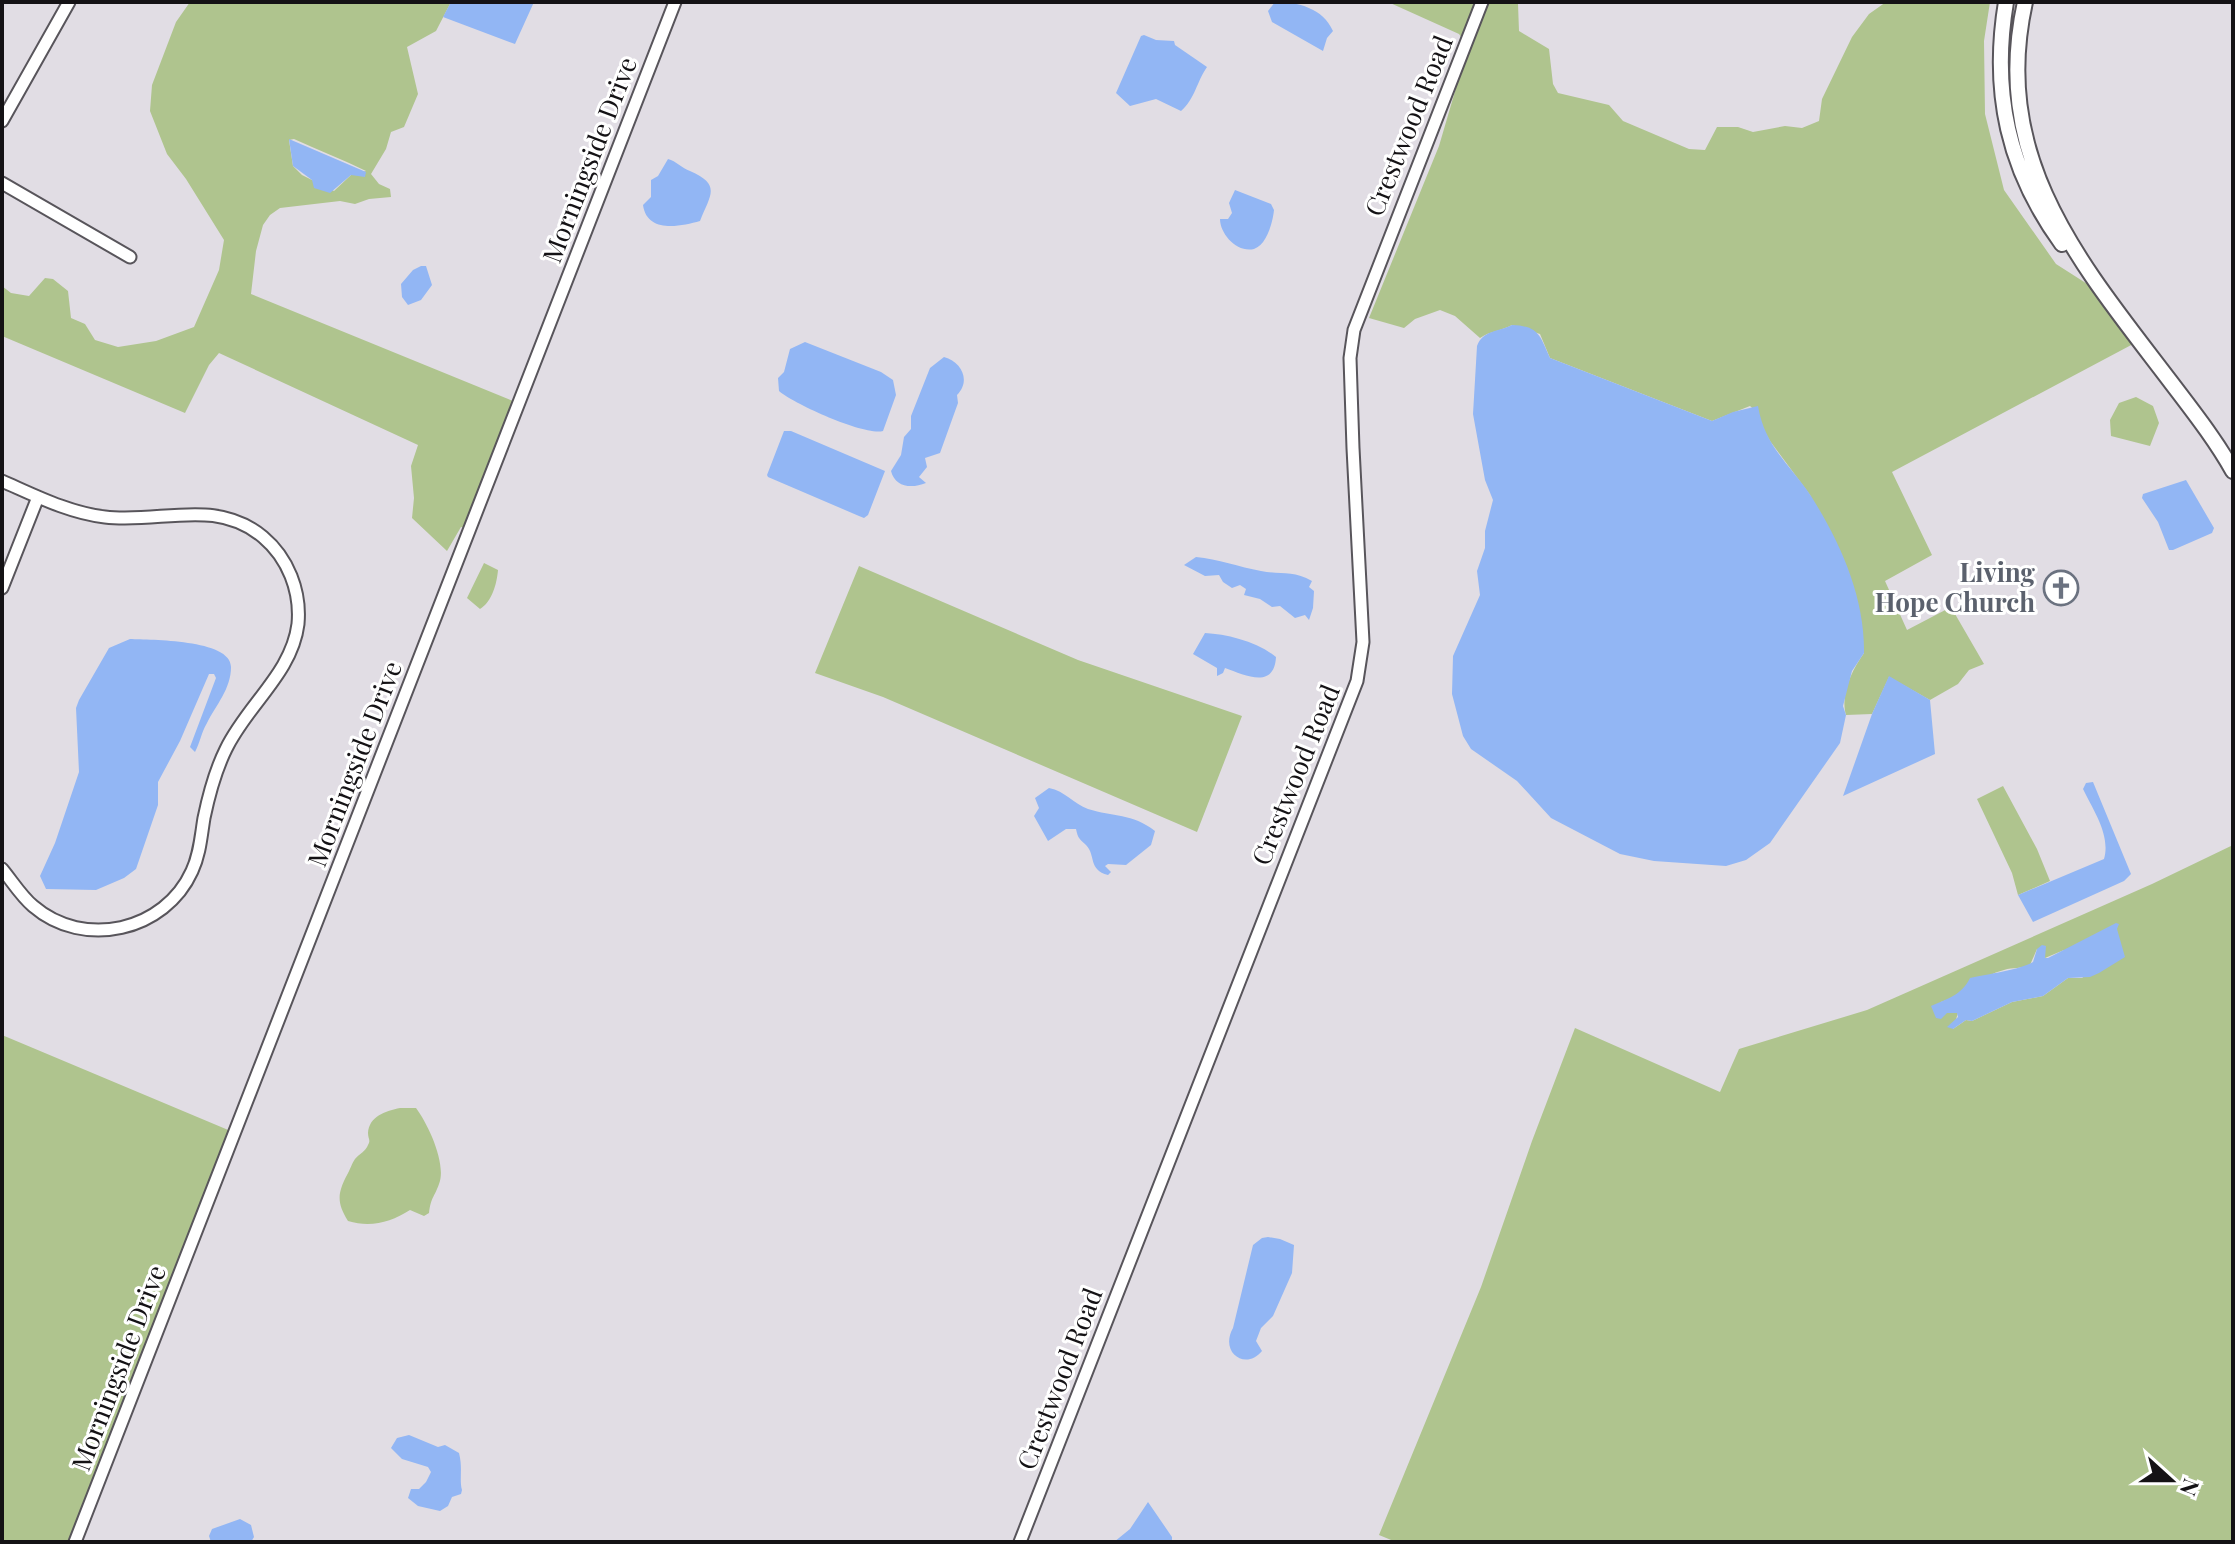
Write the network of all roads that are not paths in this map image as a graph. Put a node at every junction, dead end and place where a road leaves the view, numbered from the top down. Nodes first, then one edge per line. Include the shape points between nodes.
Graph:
1 (69, 2) edge
2 (675, 2) edge
3 (1482, 2) edge
4 (2006, 2) edge
5 (2025, 2) edge
6 (2, 121) edge
7 (2, 183) edge
8 (130, 257) dead end
9 (2091, 277) junction
10 (2233, 471) edge
11 (2, 481) edge
12 (38, 497) junction
13 (2, 588) edge
14 (2, 869) edge
15 (75, 1542) edge
16 (1020, 1542) edge

1 - 6 street
2 - 15 street, Morningside Drive
3 - 16 street, Crestwood Road via 1354,330 1350,358 1363,642 1357,681
4 - 9 main road via 2001,81 2011,145 2044,219
5 - 9 main road via 2016,60 2023,130 2049,203
7 - 8 street
9 - 10 main road
11 - 12 street
12 - 13 street
12 - 14 street via 102,517 207,513 242,523 282,559 297,595 298,622 287,659 226,749 210,791 195,864 171,901 130,926 82,929 33,906

